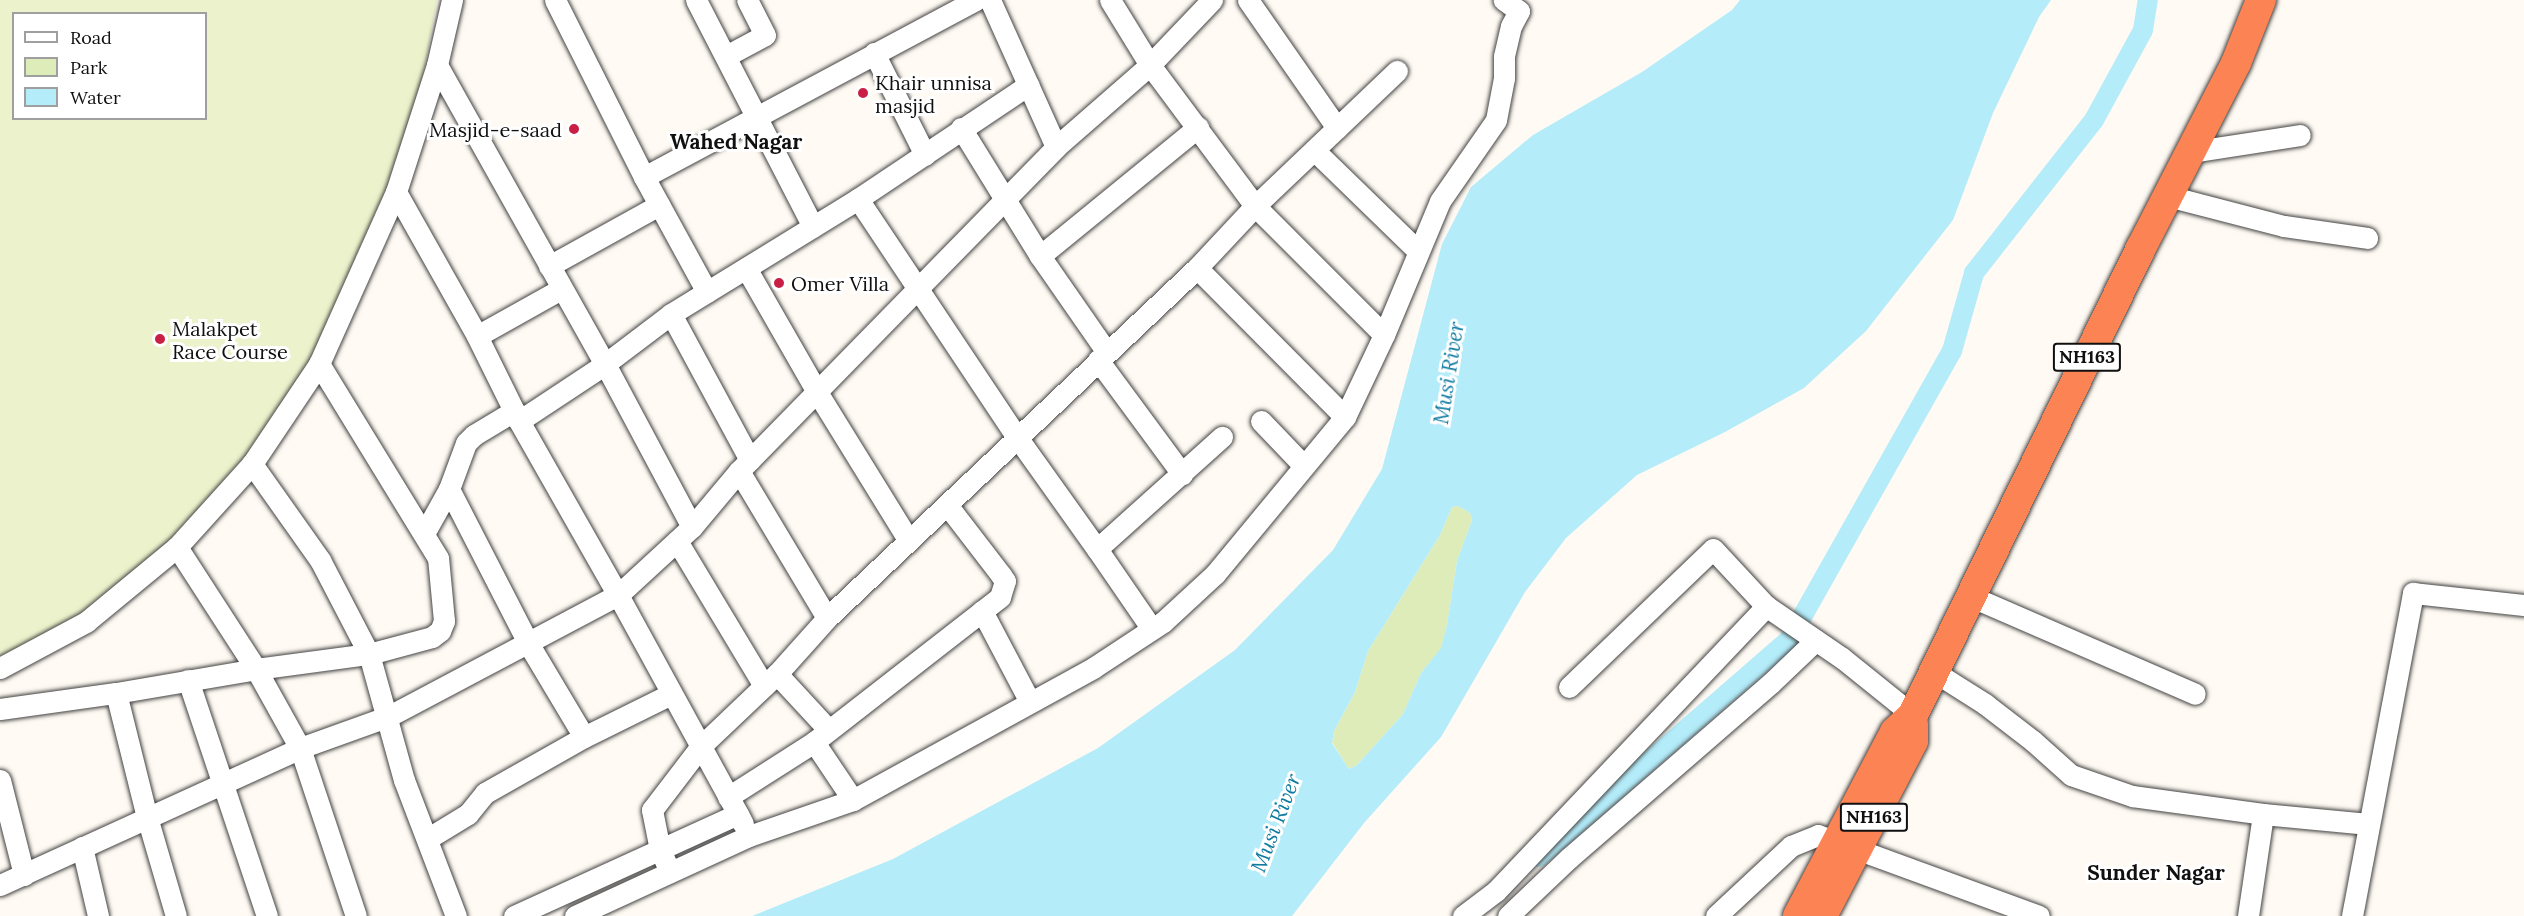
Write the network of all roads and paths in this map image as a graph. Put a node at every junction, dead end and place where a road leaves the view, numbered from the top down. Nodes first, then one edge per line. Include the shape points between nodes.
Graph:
1 (452, 0) edge
2 (555, 0) edge
3 (696, 0) edge
4 (747, 0) edge
5 (975, 0) edge
6 (990, 0) edge
7 (1110, 0) edge
8 (1212, 0) edge
9 (1248, 0) edge
10 (1504, 0) edge
11 (2261, 0) edge
12 (936, 9) edge
13 (874, 53) junction
14 (726, 56) junction
15 (437, 64) junction
16 (1150, 65) junction
17 (1397, 71) dead end
18 (1028, 85) junction
19 (755, 117) junction
20 (1198, 127) junction
21 (961, 128) junction
22 (1337, 128) junction
23 (2300, 135) dead end
24 (1056, 147) junction
25 (1314, 150) junction
26 (2190, 152) junction
27 (925, 155) junction
28 (644, 177) junction
29 (396, 192) junction
30 (2168, 196) junction
31 (858, 199) junction
32 (1005, 201) junction
33 (659, 205) junction
34 (1255, 206) junction
35 (813, 227) junction
36 (2367, 238) dead end
37 (1418, 251) junction
38 (1040, 256) junction
39 (549, 266) junction
40 (746, 268) junction
41 (1197, 268) junction
42 (561, 289) junction
43 (916, 289) junction
44 (707, 292) junction
45 (671, 315) junction
46 (1384, 335) junction
47 (477, 336) junction
48 (1102, 356) junction
49 (319, 364) junction
50 (605, 364) junction
51 (817, 392) junction
52 (517, 416) junction
53 (1345, 417) junction
54 (1261, 421) dead end
55 (1017, 437) junction
56 (1222, 437) dead end
57 (252, 464) junction
58 (744, 465) junction
59 (1304, 466) junction
60 (1182, 474) junction
61 (449, 489) junction
62 (947, 505) junction
63 (692, 526) junction
64 (425, 532) junction
65 (676, 541) junction
66 (909, 541) junction
67 (177, 547) junction
68 (1097, 549) junction
69 (618, 595) junction
70 (1970, 596) junction
71 (2524, 605) edge
72 (1766, 606) junction
73 (982, 611) junction
74 (827, 618) junction
75 (1152, 629) junction
76 (1816, 640) junction
77 (528, 643) junction
78 (369, 654) junction
79 (0, 668) edge
80 (256, 669) junction
81 (1933, 671) junction
82 (188, 680) junction
83 (771, 680) junction
84 (1569, 687) dead end
85 (116, 693) junction
86 (672, 694) junction
87 (2195, 694) dead end
88 (1030, 702) junction
89 (0, 709) edge
90 (1913, 715) junction
91 (388, 716) junction
92 (821, 735) junction
93 (584, 737) junction
94 (701, 746) junction
95 (300, 748) junction
96 (0, 780) edge
97 (223, 784) junction
98 (853, 800) junction
99 (733, 806) junction
100 (2263, 814) junction
101 (147, 818) junction
102 (2369, 824) junction
103 (749, 836) junction
104 (427, 839) junction
105 (1847, 846) junction
106 (81, 847) junction
107 (660, 850) junction
108 (670, 872) junction
109 (24, 875) junction
110 (0, 885) edge
111 (1496, 891) junction
112 (1510, 914) edge
113 (98, 916) edge
114 (176, 916) edge
115 (267, 916) edge
116 (356, 916) edge
117 (456, 916) edge
118 (514, 916) edge
119 (575, 916) edge
120 (1463, 916) edge
121 (1716, 916) edge
122 (1798, 916) edge
123 (1822, 916) edge
124 (2039, 916) edge
125 (2248, 916) edge
126 (2352, 916) edge

1 - 15 street
2 - 28 street
3 - 14 street
4 - 14 street via 765,35
5 - 12 street
6 - 18 street
7 - 16 street
8 - 16 street
9 - 22 street
10 - 37 street via 1519,11 1510,26 1503,56 1504,78 1496,120 1440,201
11 - 26 highway, NH163 via 2236,63
12 - 13 street
13 - 19 street
13 - 27 street
14 - 19 street
15 - 29 street
15 - 39 street
16 - 20 street
16 - 24 street
17 - 22 street
18 - 21 street
18 - 24 street
19 - 28 street
19 - 35 street
20 - 34 street
20 - 38 street
21 - 27 street
21 - 32 street
22 - 25 street
23 - 26 street
24 - 32 street
25 - 34 street
25 - 37 street
26 - 30 highway, NH163
27 - 31 street
28 - 33 street
29 - 47 street
29 - 49 street
30 - 36 street via 2284,226
30 - 70 highway, NH163
31 - 35 street
31 - 43 street
32 - 38 street
32 - 43 street
33 - 39 street
33 - 44 street
34 - 41 street
34 - 46 street
35 - 40 street
37 - 46 street
38 - 48 street
39 - 42 street
40 - 44 street
40 - 51 street
41 - 48 street
41 - 53 street
42 - 47 street
42 - 50 street
43 - 51 street
43 - 55 street
44 - 45 street
45 - 50 street
45 - 58 street
46 - 53 street
47 - 52 street
48 - 55 street
48 - 60 street
49 - 57 street
49 - 64 street
50 - 52 street
50 - 63 street
51 - 58 street
51 - 66 street
52 - 61 street via 474,435 466,443
52 - 69 street
53 - 59 street
54 - 59 street
55 - 62 street
55 - 68 street
56 - 60 street
57 - 67 street
57 - 78 street via 320,560
58 - 63 street
58 - 74 street
59 - 75 street via 1215,574
60 - 68 street
61 - 64 street
61 - 77 street
62 - 66 street
62 - 73 street via 1005,581 1000,597
63 - 65 street
64 - 78 street via 438,558 444,621 440,631 432,637
65 - 69 street
65 - 83 street
66 - 74 street
67 - 79 street via 86,622
67 - 80 street
68 - 75 street
69 - 77 street
69 - 86 street
70 - 81 highway, NH163
70 - 87 street
71 - 102 street via 2413,592
72 - 76 street
72 - 84 street via 1713,549
72 - 111 street
73 - 88 street
73 - 92 street
74 - 83 street
75 - 88 street via 1093,668
76 - 90 street
76 - 112 street
77 - 91 street
77 - 93 street
78 - 80 street
78 - 91 street
80 - 82 street
80 - 95 street
81 - 90 highway, NH163
81 - 100 street via 1985,704 2072,775 2132,796
82 - 85 street
82 - 97 street
83 - 92 street
83 - 94 street
85 - 89 street
85 - 101 street
86 - 93 street
86 - 94 street
88 - 98 street
90 - 105 highway, NH163 via 1913,741
91 - 95 street
91 - 104 street via 404,780
92 - 98 street
92 - 99 street
93 - 104 street via 485,793 468,814
94 - 99 street
94 - 107 street via 652,810
95 - 97 street
95 - 116 street
96 - 109 street
97 - 101 street
97 - 115 street
98 - 103 street
99 - 103 street
99 - 107 street
100 - 102 street
100 - 125 street
101 - 106 street
101 - 114 street
102 - 126 street
103 - 108 street
104 - 117 street
105 - 121 street via 1818,835 1791,846
105 - 122 highway, NH163
105 - 123 highway, NH163
105 - 124 street
106 - 109 street
106 - 113 street
107 - 108 street
107 - 118 street
108 - 119 street
109 - 110 street
111 - 112 street
111 - 120 street

